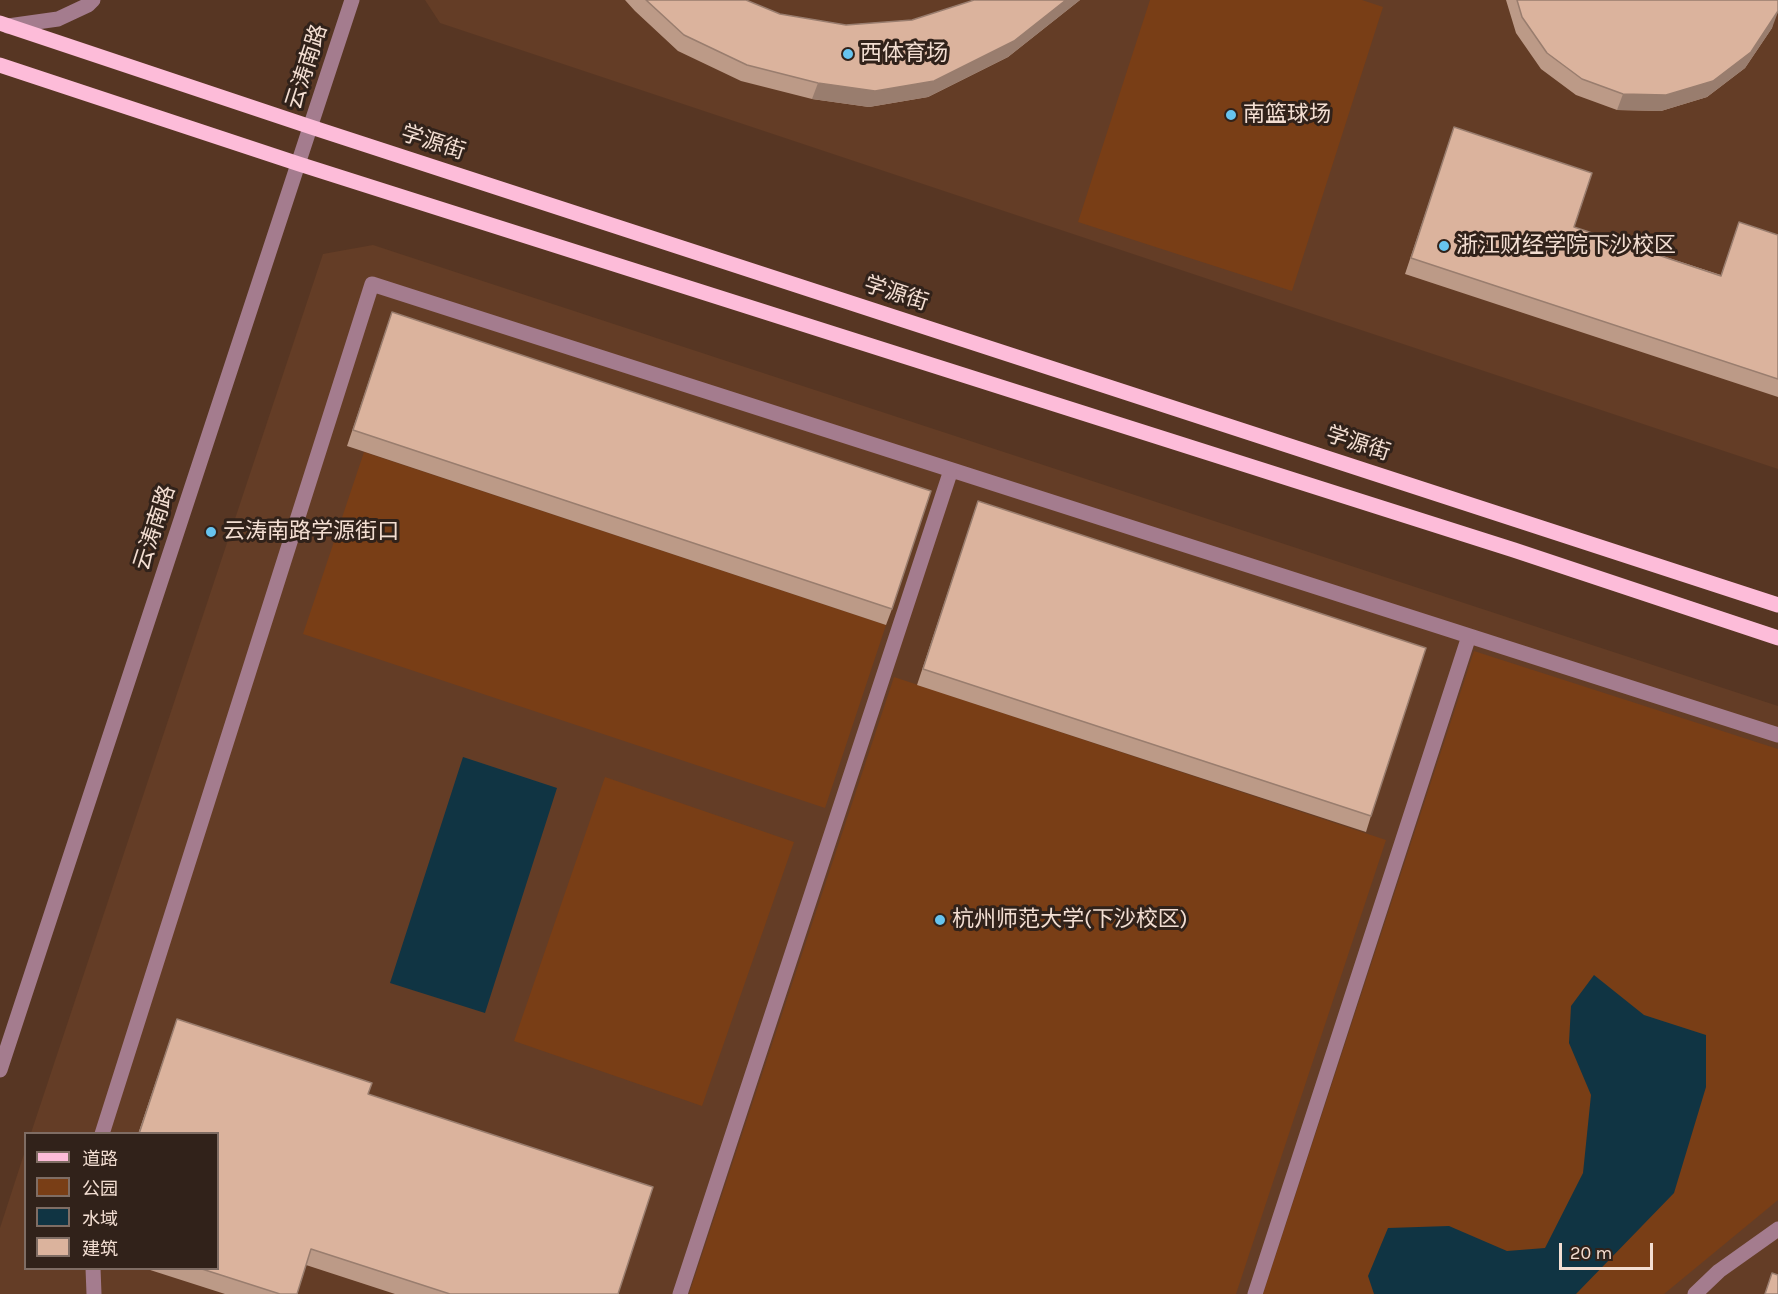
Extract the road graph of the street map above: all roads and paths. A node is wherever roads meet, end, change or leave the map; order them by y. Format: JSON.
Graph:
{"nodes":[{"id":1,"x":93,"y":0,"type":"edge"},
{"id":2,"x":352,"y":0,"type":"edge"},
{"id":3,"x":4,"y":24,"type":"edge"},
{"id":4,"x":0,"y":65,"type":"edge"},
{"id":5,"x":311,"y":127,"type":"junction"},
{"id":6,"x":299,"y":164,"type":"junction"},
{"id":7,"x":951,"y":470,"type":"junction"},
{"id":8,"x":1778,"y":605,"type":"edge"},
{"id":9,"x":1469,"y":636,"type":"junction"},
{"id":10,"x":1778,"y":638,"type":"edge"},
{"id":11,"x":1778,"y":735,"type":"edge"},
{"id":12,"x":0,"y":1070,"type":"edge"},
{"id":13,"x":103,"y":1132,"type":"edge"},
{"id":14,"x":1778,"y":1229,"type":"edge"},
{"id":15,"x":93,"y":1270,"type":"edge"},
{"id":16,"x":94,"y":1294,"type":"edge"},
{"id":17,"x":680,"y":1294,"type":"edge"},
{"id":18,"x":1255,"y":1294,"type":"edge"},
{"id":19,"x":1695,"y":1294,"type":"edge"}],
"edges":[{"from":1,"to":3,"type":"street"},
{"from":2,"to":5,"type":"street","name":"云涛南路"},
{"from":3,"to":5,"type":"main road","name":"学源街"},
{"from":4,"to":6,"type":"main road"},
{"from":5,"to":6,"type":"street","name":"云涛南路"},
{"from":5,"to":8,"type":"main road","name":"学源街"},
{"from":6,"to":10,"type":"main road"},
{"from":6,"to":12,"type":"street","name":"云涛南路"},
{"from":7,"to":9,"type":"street"},
{"from":7,"to":13,"type":"street"},
{"from":7,"to":17,"type":"street"},
{"from":9,"to":11,"type":"street"},
{"from":9,"to":18,"type":"street"},
{"from":14,"to":19,"type":"street"},
{"from":15,"to":16,"type":"street"}]}
